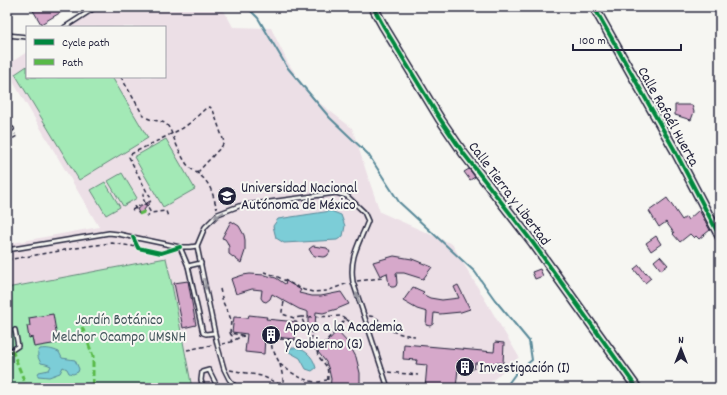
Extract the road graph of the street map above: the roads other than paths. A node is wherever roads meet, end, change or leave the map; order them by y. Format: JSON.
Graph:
{"nodes":[{"id":1,"x":96,"y":7,"type":"edge"},
{"id":2,"x":373,"y":7,"type":"edge"},
{"id":3,"x":594,"y":7,"type":"edge"},
{"id":4,"x":67,"y":26,"type":"edge"},
{"id":5,"x":7,"y":34,"type":"edge"},
{"id":6,"x":26,"y":37,"type":"edge"},
{"id":7,"x":12,"y":129,"type":"dead end"},
{"id":8,"x":7,"y":132,"type":"edge"},
{"id":9,"x":720,"y":237,"type":"edge"},
{"id":10,"x":177,"y":246,"type":"junction"},
{"id":11,"x":197,"y":246,"type":"junction"},
{"id":12,"x":7,"y":250,"type":"edge"},
{"id":13,"x":201,"y":263,"type":"junction"},
{"id":14,"x":188,"y":266,"type":"junction"},
{"id":15,"x":15,"y":330,"type":"dead end"},
{"id":16,"x":214,"y":333,"type":"junction"},
{"id":17,"x":7,"y":350,"type":"edge"},
{"id":18,"x":203,"y":388,"type":"edge"},
{"id":19,"x":218,"y":388,"type":"edge"},
{"id":20,"x":236,"y":388,"type":"edge"},
{"id":21,"x":388,"y":388,"type":"edge"},
{"id":22,"x":637,"y":388,"type":"edge"}],
"edges":[{"from":1,"to":4,"type":"lane"},
{"from":2,"to":22,"type":"street","name":"Calle Tierra y Libertad"},
{"from":3,"to":9,"type":"street","name":"Calle Rafaél Huerta"},
{"from":5,"to":6,"type":"lane"},
{"from":7,"to":8,"type":"lane"},
{"from":10,"to":11,"type":"lane"},
{"from":10,"to":12,"type":"lane"},
{"from":10,"to":14,"type":"lane"},
{"from":11,"to":13,"type":"lane"},
{"from":21,"to":11,"type":"lane","one_way":true},
{"from":13,"to":14,"type":"lane"},
{"from":13,"to":16,"type":"lane","one_way":true},
{"from":14,"to":16,"type":"lane"},
{"from":15,"to":17,"type":"lane"},
{"from":16,"to":20,"type":"lane"},
{"from":18,"to":19,"type":"lane"}]}
